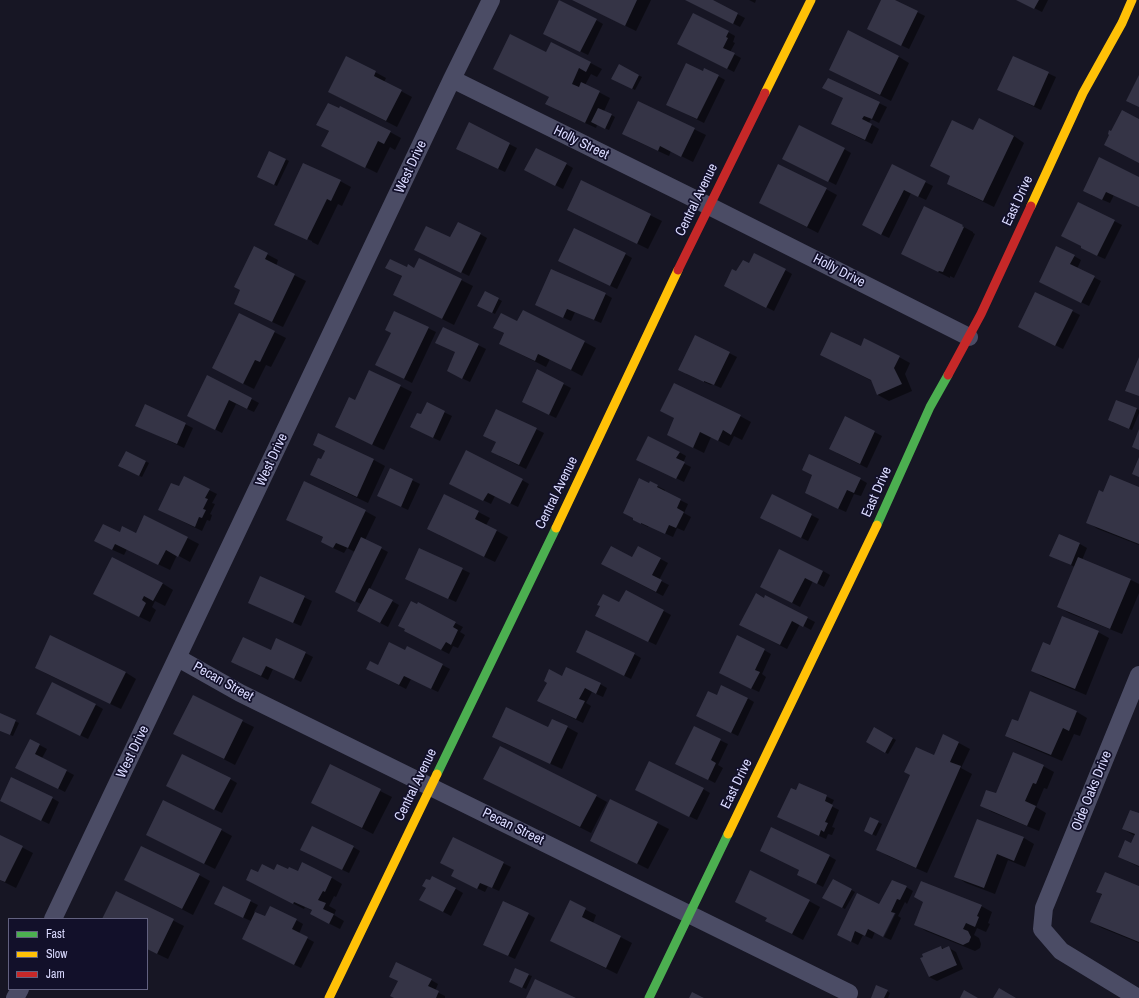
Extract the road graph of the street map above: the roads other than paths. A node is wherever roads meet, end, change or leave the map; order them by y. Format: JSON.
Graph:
{"nodes":[{"id":1,"x":491,"y":0,"type":"edge"},
{"id":2,"x":811,"y":0,"type":"edge"},
{"id":3,"x":1132,"y":0,"type":"edge"},
{"id":4,"x":452,"y":79,"type":"junction"},
{"id":5,"x":710,"y":206,"type":"junction"},
{"id":6,"x":969,"y":337,"type":"junction"},
{"id":7,"x":178,"y":658,"type":"junction"},
{"id":8,"x":1139,"y":675,"type":"edge"},
{"id":9,"x":431,"y":787,"type":"junction"},
{"id":10,"x":690,"y":914,"type":"junction"},
{"id":11,"x":53,"y":918,"type":"edge"},
{"id":12,"x":849,"y":993,"type":"dead end"},
{"id":13,"x":329,"y":998,"type":"edge"},
{"id":14,"x":650,"y":998,"type":"edge"},
{"id":15,"x":1138,"y":998,"type":"edge"}],
"edges":[{"from":1,"to":4,"type":"street","name":"West Drive"},
{"from":2,"to":5,"type":"street","name":"Central Avenue"},
{"from":3,"to":6,"type":"street","name":"East Drive"},
{"from":4,"to":5,"type":"street","name":"Holly Street"},
{"from":4,"to":7,"type":"street","name":"West Drive"},
{"from":5,"to":6,"type":"street","name":"Holly Drive"},
{"from":5,"to":9,"type":"street","name":"Central Avenue"},
{"from":6,"to":10,"type":"street","name":"East Drive"},
{"from":7,"to":9,"type":"street","name":"Pecan Street"},
{"from":7,"to":11,"type":"street","name":"West Drive"},
{"from":8,"to":15,"type":"street","name":"Olde Oaks Drive"},
{"from":9,"to":10,"type":"street","name":"Pecan Street"},
{"from":9,"to":13,"type":"street","name":"Central Avenue"},
{"from":10,"to":12,"type":"street","name":"Pecan Street"},
{"from":10,"to":14,"type":"street","name":"East Drive"}]}
